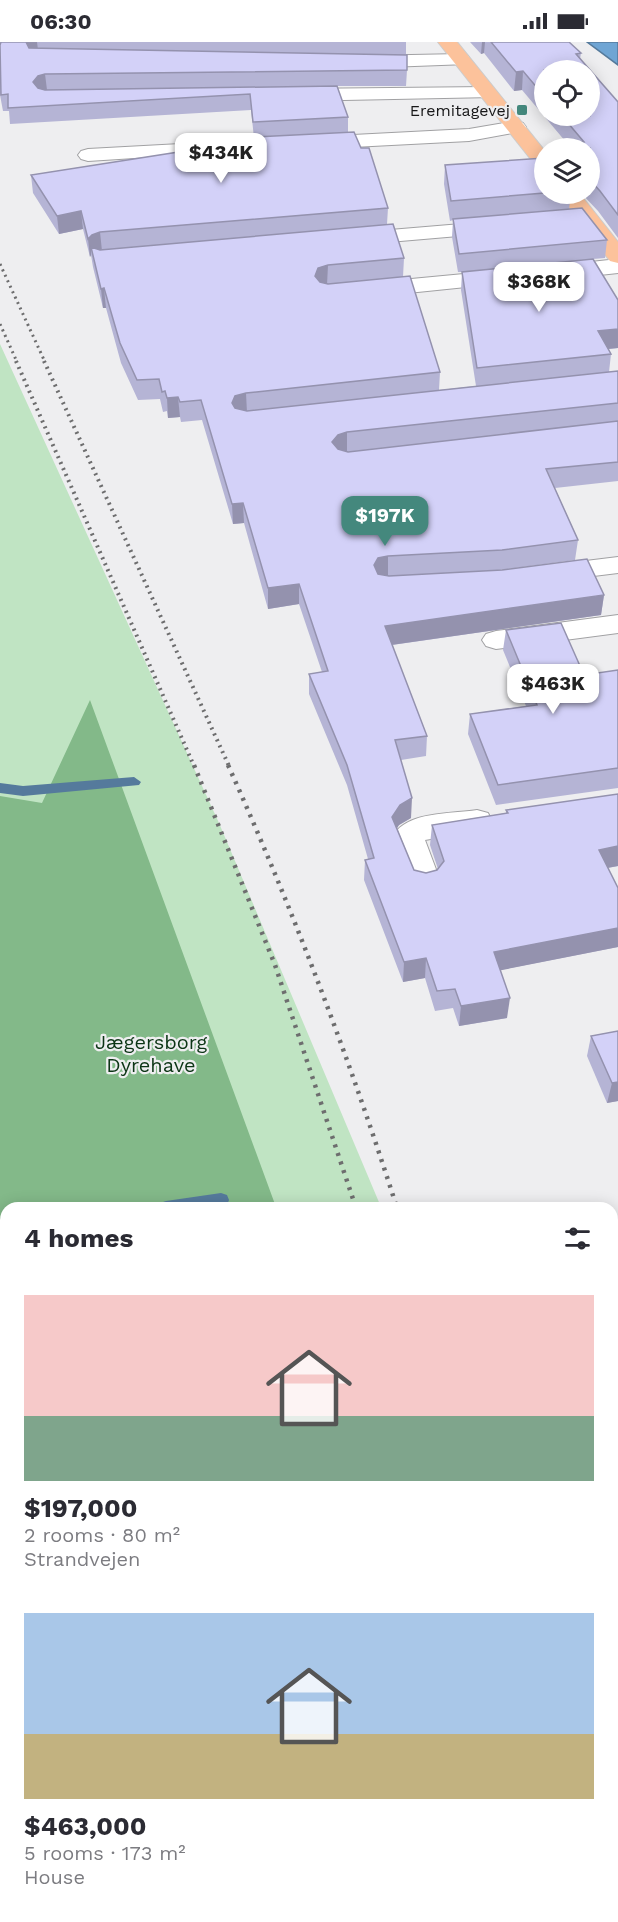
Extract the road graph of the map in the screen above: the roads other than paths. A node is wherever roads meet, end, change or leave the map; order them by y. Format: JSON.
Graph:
{"nodes":[{"id":1,"x":447,"y":42,"type":"edge"},
{"id":2,"x":462,"y":60,"type":"junction"},
{"id":3,"x":342,"y":62,"type":"edge"},
{"id":4,"x":487,"y":93,"type":"junction"},
{"id":5,"x":273,"y":95,"type":"edge"},
{"id":6,"x":520,"y":132,"type":"junction"},
{"id":7,"x":294,"y":149,"type":"edge"},
{"id":8,"x":534,"y":150,"type":"edge"},
{"id":9,"x":88,"y":155,"type":"dead end"},
{"id":10,"x":124,"y":162,"type":"edge"},
{"id":11,"x":571,"y":204,"type":"edge"},
{"id":12,"x":516,"y":221,"type":"edge"},
{"id":13,"x":328,"y":237,"type":"edge"},
{"id":14,"x":618,"y":256,"type":"edge"},
{"id":15,"x":618,"y":266,"type":"edge"},
{"id":16,"x":351,"y":292,"type":"edge"},
{"id":17,"x":618,"y":564,"type":"edge"},
{"id":18,"x":524,"y":577,"type":"edge"},
{"id":19,"x":618,"y":624,"type":"edge"},
{"id":20,"x":496,"y":640,"type":"dead end"},
{"id":21,"x":500,"y":818,"type":"edge"},
{"id":22,"x":423,"y":880,"type":"edge"}],
"edges":[{"from":1,"to":2,"type":"main road"},
{"from":2,"to":3,"type":"lane"},
{"from":2,"to":4,"type":"main road"},
{"from":4,"to":5,"type":"lane"},
{"from":4,"to":6,"type":"main road"},
{"from":6,"to":7,"type":"lane"},
{"from":6,"to":8,"type":"main road"},
{"from":9,"to":10,"type":"lane"},
{"from":11,"to":14,"type":"main road"},
{"from":12,"to":13,"type":"lane"},
{"from":15,"to":16,"type":"lane"},
{"from":17,"to":18,"type":"lane"},
{"from":19,"to":20,"type":"lane"},
{"from":21,"to":22,"type":"lane"}]}
